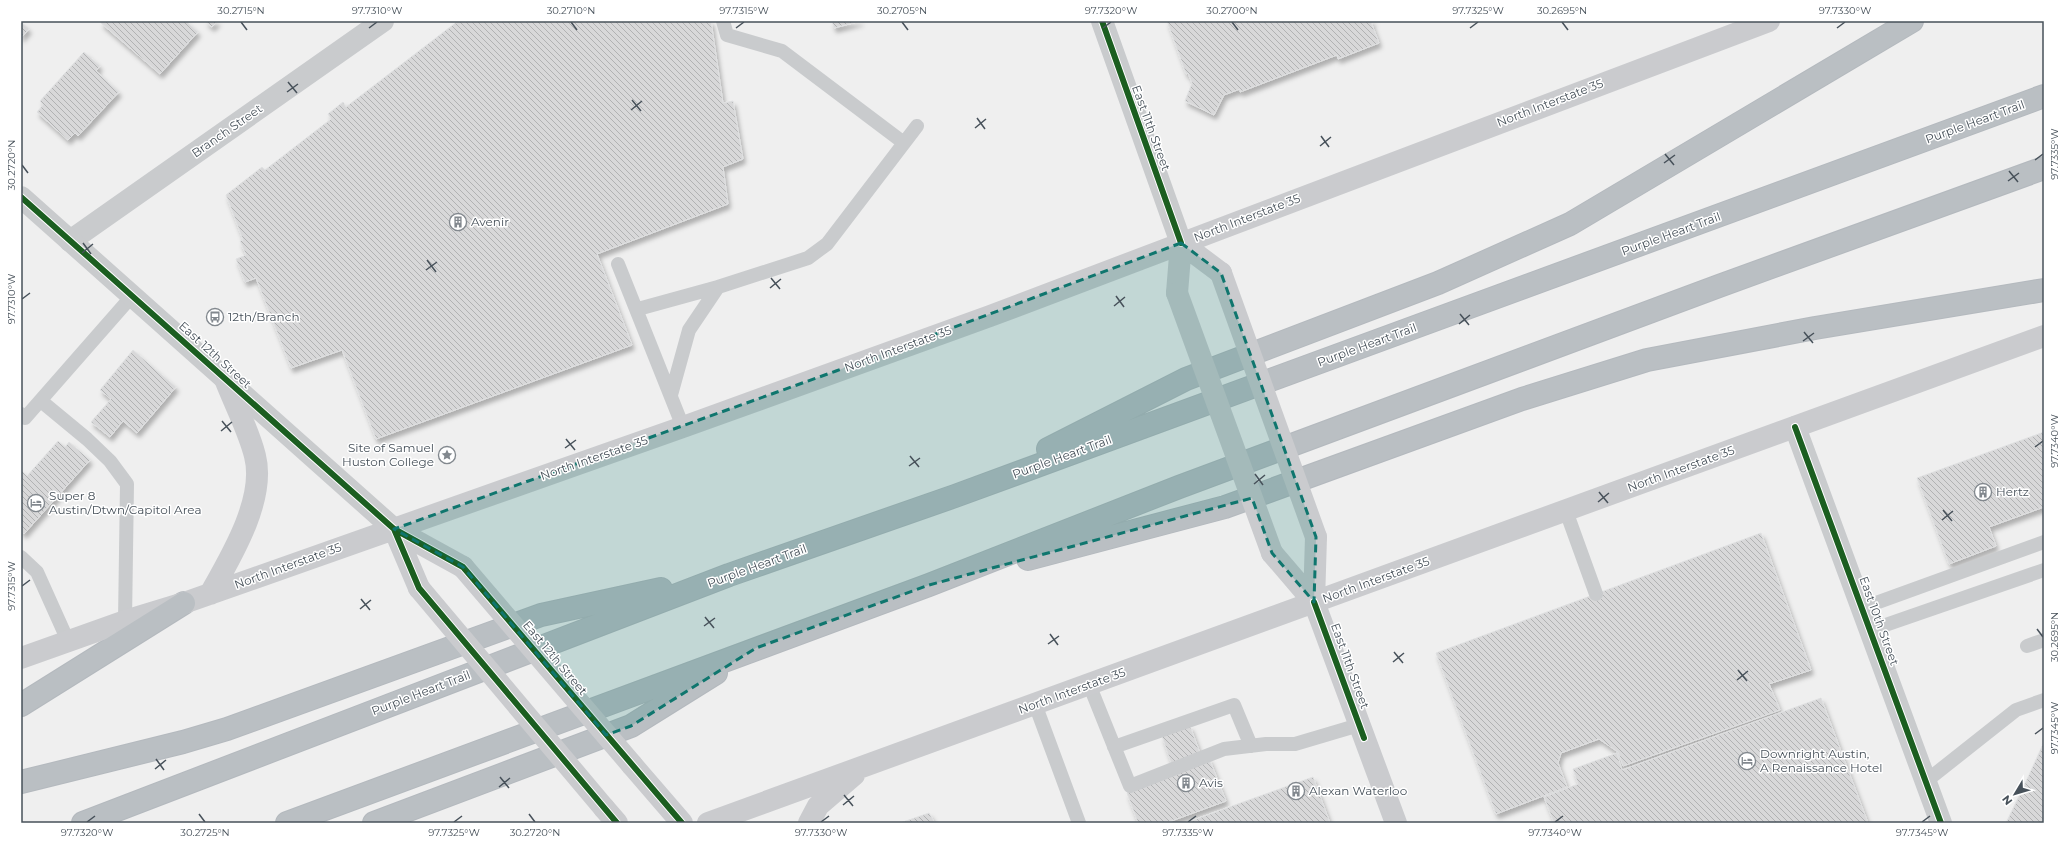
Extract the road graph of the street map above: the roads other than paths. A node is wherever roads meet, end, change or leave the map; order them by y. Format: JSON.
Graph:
{"nodes":[{"id":1,"x":723,"y":21,"type":"edge"},
{"id":2,"x":1102,"y":21,"type":"edge"},
{"id":3,"x":1769,"y":21,"type":"edge"},
{"id":4,"x":1912,"y":21,"type":"edge"},
{"id":5,"x":380,"y":22,"type":"edge"},
{"id":6,"x":2044,"y":96,"type":"edge"},
{"id":7,"x":917,"y":126,"type":"dead end"},
{"id":8,"x":904,"y":143,"type":"junction"},
{"id":9,"x":2044,"y":168,"type":"edge"},
{"id":10,"x":21,"y":197,"type":"edge"},
{"id":11,"x":70,"y":241,"type":"junction"},
{"id":12,"x":1181,"y":242,"type":"junction"},
{"id":13,"x":618,"y":264,"type":"dead end"},
{"id":14,"x":718,"y":287,"type":"junction"},
{"id":15,"x":2044,"y":290,"type":"edge"},
{"id":16,"x":132,"y":296,"type":"junction"},
{"id":17,"x":638,"y":310,"type":"junction"},
{"id":18,"x":2042,"y":342,"type":"edge"},
{"id":19,"x":225,"y":379,"type":"junction"},
{"id":20,"x":671,"y":395,"type":"junction"},
{"id":21,"x":41,"y":401,"type":"junction"},
{"id":22,"x":21,"y":414,"type":"edge"},
{"id":23,"x":683,"y":427,"type":"junction"},
{"id":24,"x":1795,"y":427,"type":"junction"},
{"id":25,"x":955,"y":496,"type":"junction"},
{"id":26,"x":1566,"y":511,"type":"junction"},
{"id":27,"x":394,"y":529,"type":"junction"},
{"id":28,"x":2044,"y":542,"type":"edge"},
{"id":29,"x":21,"y":557,"type":"edge"},
{"id":30,"x":2044,"y":570,"type":"edge"},
{"id":31,"x":729,"y":575,"type":"junction"},
{"id":32,"x":929,"y":585,"type":"junction"},
{"id":33,"x":210,"y":594,"type":"junction"},
{"id":34,"x":1596,"y":594,"type":"dead end"},
{"id":35,"x":1314,"y":602,"type":"junction"},
{"id":36,"x":184,"y":603,"type":"junction"},
{"id":37,"x":1862,"y":608,"type":"junction"},
{"id":38,"x":125,"y":621,"type":"junction"},
{"id":39,"x":1871,"y":630,"type":"junction"},
{"id":40,"x":2044,"y":640,"type":"edge"},
{"id":41,"x":68,"y":641,"type":"junction"},
{"id":42,"x":2026,"y":646,"type":"dead end"},
{"id":43,"x":756,"y":648,"type":"junction"},
{"id":44,"x":21,"y":658,"type":"edge"},
{"id":45,"x":1089,"y":684,"type":"junction"},
{"id":46,"x":2044,"y":700,"type":"edge"},
{"id":47,"x":1035,"y":704,"type":"junction"},
{"id":48,"x":21,"y":705,"type":"edge"},
{"id":49,"x":1359,"y":725,"type":"junction"},
{"id":50,"x":1251,"y":746,"type":"junction"},
{"id":51,"x":1114,"y":747,"type":"junction"},
{"id":52,"x":862,"y":767,"type":"junction"},
{"id":53,"x":21,"y":782,"type":"edge"},
{"id":54,"x":1925,"y":782,"type":"junction"},
{"id":55,"x":610,"y":815,"type":"edge"},
{"id":56,"x":83,"y":823,"type":"edge"},
{"id":57,"x":287,"y":823,"type":"edge"},
{"id":58,"x":374,"y":823,"type":"edge"},
{"id":59,"x":682,"y":823,"type":"edge"},
{"id":60,"x":708,"y":823,"type":"edge"},
{"id":61,"x":808,"y":823,"type":"edge"},
{"id":62,"x":1079,"y":823,"type":"edge"},
{"id":63,"x":1396,"y":823,"type":"edge"},
{"id":64,"x":1941,"y":823,"type":"edge"}],
"edges":[{"from":1,"to":8,"type":"lane"},
{"from":2,"to":12,"type":"street","name":"East 11th Street"},
{"from":3,"to":12,"type":"main road","name":"North Interstate 35"},
{"from":4,"to":25,"type":"highway"},
{"from":5,"to":11,"type":"street","name":"Branch Street"},
{"from":6,"to":25,"type":"highway","name":"Purple Heart Trail"},
{"from":7,"to":8,"type":"lane"},
{"from":8,"to":14,"type":"lane"},
{"from":9,"to":32,"type":"highway"},
{"from":10,"to":11,"type":"street","name":"East 12th Street"},
{"from":11,"to":16,"type":"street","name":"East 12th Street"},
{"from":12,"to":23,"type":"main road","name":"North Interstate 35"},
{"from":12,"to":35,"type":"main road","name":"East 11th Street","bridge":true},
{"from":12,"to":35,"type":"main road","name":"East 11th Street","bridge":true},
{"from":13,"to":17,"type":"lane"},
{"from":14,"to":17,"type":"lane"},
{"from":14,"to":20,"type":"lane"},
{"from":15,"to":32,"type":"highway"},
{"from":16,"to":19,"type":"street","name":"East 12th Street"},
{"from":16,"to":21,"type":"lane"},
{"from":17,"to":20,"type":"lane"},
{"from":18,"to":24,"type":"main road","name":"North Interstate 35"},
{"from":19,"to":27,"type":"street","name":"East 12th Street"},
{"from":19,"to":33,"type":"main road"},
{"from":20,"to":23,"type":"lane"},
{"from":21,"to":22,"type":"lane"},
{"from":21,"to":38,"type":"lane"},
{"from":23,"to":27,"type":"main road","name":"North Interstate 35"},
{"from":24,"to":26,"type":"main road","name":"North Interstate 35"},
{"from":24,"to":37,"type":"street","name":"East 10th Street"},
{"from":25,"to":31,"type":"highway","name":"Purple Heart Trail"},
{"from":26,"to":34,"type":"lane"},
{"from":26,"to":35,"type":"main road","name":"North Interstate 35"},
{"from":27,"to":33,"type":"main road","name":"North Interstate 35"},
{"from":27,"to":55,"type":"main road","name":"East 12th Street","bridge":true},
{"from":27,"to":59,"type":"main road","name":"East 12th Street","bridge":true},
{"from":28,"to":37,"type":"lane"},
{"from":29,"to":41,"type":"lane"},
{"from":30,"to":39,"type":"lane"},
{"from":31,"to":53,"type":"highway"},
{"from":31,"to":56,"type":"highway","name":"Purple Heart Trail"},
{"from":32,"to":43,"type":"highway"},
{"from":33,"to":36,"type":"main road","name":"North Interstate 35"},
{"from":35,"to":45,"type":"main road","name":"North Interstate 35"},
{"from":35,"to":49,"type":"main road","name":"East 11th Street"},
{"from":36,"to":38,"type":"main road","name":"North Interstate 35"},
{"from":36,"to":48,"type":"highway"},
{"from":37,"to":39,"type":"street","name":"East 10th Street"},
{"from":38,"to":41,"type":"main road","name":"North Interstate 35"},
{"from":39,"to":54,"type":"street","name":"East 10th Street"},
{"from":40,"to":42,"type":"lane"},
{"from":41,"to":44,"type":"main road","name":"North Interstate 35"},
{"from":43,"to":57,"type":"highway"},
{"from":43,"to":58,"type":"highway"},
{"from":45,"to":47,"type":"main road","name":"North Interstate 35"},
{"from":45,"to":51,"type":"lane"},
{"from":46,"to":54,"type":"lane"},
{"from":47,"to":52,"type":"main road","name":"North Interstate 35"},
{"from":47,"to":62,"type":"lane"},
{"from":49,"to":50,"type":"lane"},
{"from":49,"to":63,"type":"main road","name":"East 11th Street"},
{"from":50,"to":51,"type":"lane"},
{"from":50,"to":51,"type":"lane"},
{"from":52,"to":60,"type":"main road","name":"North Interstate 35"},
{"from":52,"to":61,"type":"main road"},
{"from":54,"to":64,"type":"street","name":"East 10th Street"}]}
